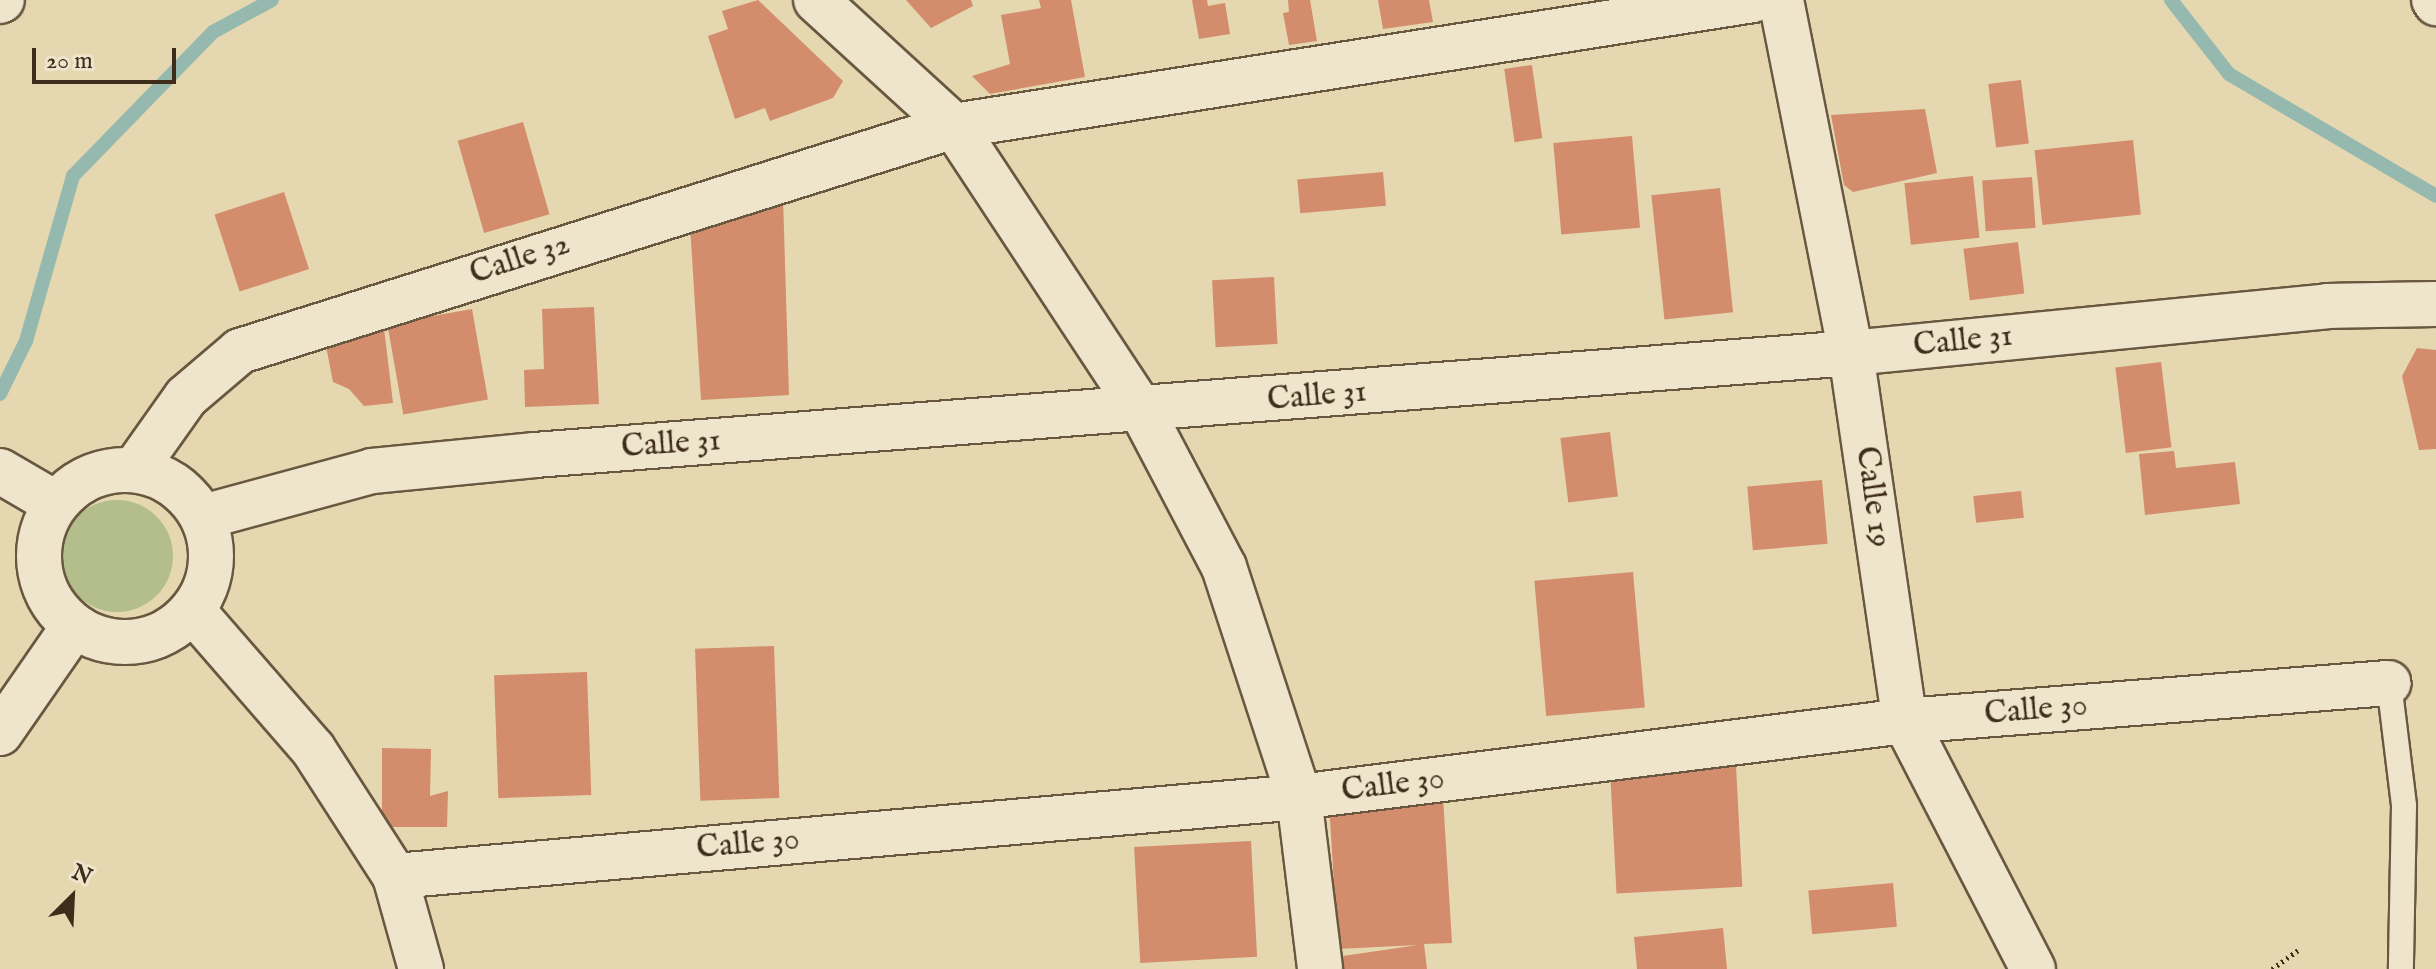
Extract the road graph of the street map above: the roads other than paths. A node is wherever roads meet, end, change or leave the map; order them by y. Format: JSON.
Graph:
{"nodes":[{"id":1,"x":816,"y":0,"type":"edge"},
{"id":2,"x":1753,"y":0,"type":"edge"},
{"id":3,"x":1781,"y":0,"type":"edge"},
{"id":4,"x":954,"y":126,"type":"junction"},
{"id":5,"x":2436,"y":304,"type":"edge"},
{"id":6,"x":1851,"y":353,"type":"junction"},
{"id":7,"x":1142,"y":411,"type":"junction"},
{"id":8,"x":135,"y":469,"type":"junction"},
{"id":9,"x":7,"y":475,"type":"edge"},
{"id":10,"x":55,"y":503,"type":"junction"},
{"id":11,"x":203,"y":517,"type":"junction"},
{"id":12,"x":193,"y":611,"type":"junction"},
{"id":13,"x":74,"y":626,"type":"junction"},
{"id":14,"x":2389,"y":683,"type":"joint"},
{"id":15,"x":1905,"y":721,"type":"junction"},
{"id":16,"x":0,"y":733,"type":"edge"},
{"id":17,"x":1299,"y":797,"type":"junction"},
{"id":18,"x":395,"y":876,"type":"junction"},
{"id":19,"x":421,"y":969,"type":"edge"},
{"id":20,"x":1320,"y":969,"type":"edge"},
{"id":21,"x":2033,"y":969,"type":"edge"},
{"id":22,"x":2401,"y":969,"type":"edge"}],
"edges":[{"from":1,"to":4,"type":"street"},
{"from":2,"to":4,"type":"street","name":"Calle 32"},
{"from":3,"to":6,"type":"street","name":"Calle 19"},
{"from":4,"to":7,"type":"street"},
{"from":4,"to":8,"type":"street","name":"Calle 32"},
{"from":5,"to":6,"type":"street","name":"Calle 31"},
{"from":6,"to":7,"type":"street","name":"Calle 31"},
{"from":6,"to":15,"type":"street","name":"Calle 19"},
{"from":7,"to":11,"type":"street","name":"Calle 31"},
{"from":7,"to":17,"type":"street"},
{"from":8,"to":10,"type":"street"},
{"from":8,"to":11,"type":"street"},
{"from":9,"to":10,"type":"street"},
{"from":10,"to":13,"type":"street"},
{"from":11,"to":12,"type":"street"},
{"from":12,"to":13,"type":"street"},
{"from":12,"to":18,"type":"street"},
{"from":13,"to":16,"type":"street"},
{"from":14,"to":15,"type":"street","name":"Calle 30"},
{"from":14,"to":22,"type":"lane"},
{"from":15,"to":17,"type":"street","name":"Calle 30"},
{"from":15,"to":21,"type":"street","name":"Calle 19"},
{"from":17,"to":18,"type":"street","name":"Calle 30"},
{"from":17,"to":20,"type":"street"},
{"from":18,"to":19,"type":"street"}]}
